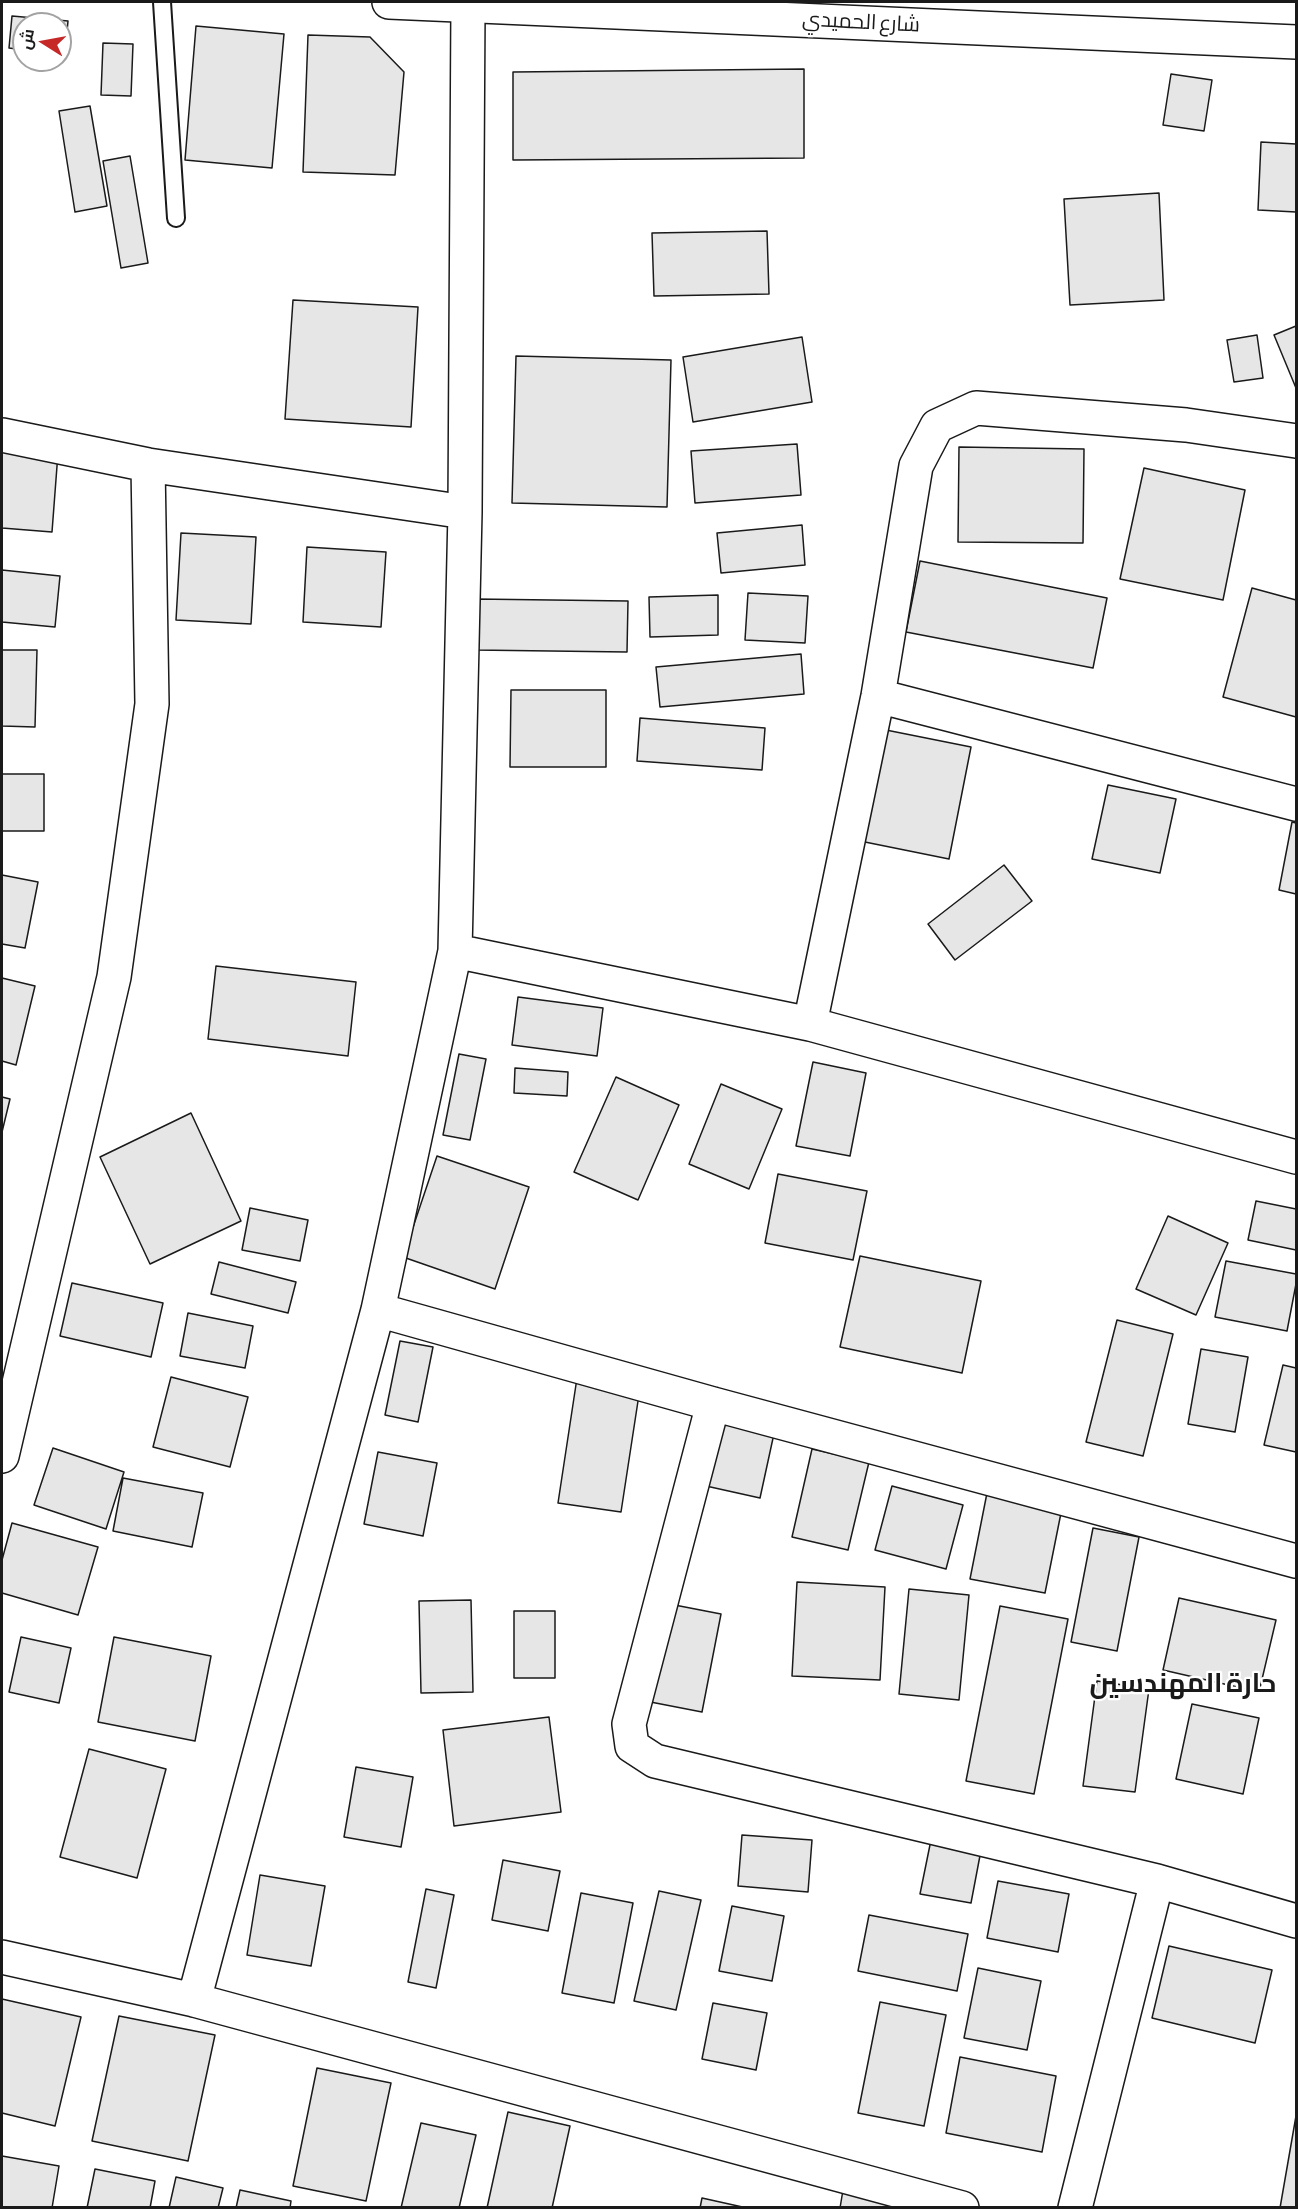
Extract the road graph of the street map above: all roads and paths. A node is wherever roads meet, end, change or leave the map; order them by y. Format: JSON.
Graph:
{"nodes":[{"id":1,"x":162,"y":2,"type":"edge"},
{"id":2,"x":389,"y":2,"type":"edge"},
{"id":3,"x":468,"y":5,"type":"junction"},
{"id":4,"x":1296,"y":42,"type":"edge"},
{"id":5,"x":176,"y":218,"type":"dead end"},
{"id":6,"x":2,"y":435,"type":"edge"},
{"id":7,"x":1296,"y":441,"type":"edge"},
{"id":8,"x":148,"y":465,"type":"junction"},
{"id":9,"x":465,"y":512,"type":"junction"},
{"id":10,"x":878,"y":696,"type":"junction"},
{"id":11,"x":1296,"y":804,"type":"edge"},
{"id":12,"x":455,"y":951,"type":"junction"},
{"id":13,"x":810,"y":1024,"type":"junction"},
{"id":14,"x":1296,"y":1157,"type":"edge"},
{"id":15,"x":378,"y":1310,"type":"junction"},
{"id":16,"x":713,"y":1404,"type":"junction"},
{"id":17,"x":2,"y":1456,"type":"edge"},
{"id":18,"x":1296,"y":1561,"type":"edge"},
{"id":19,"x":1157,"y":1881,"type":"junction"},
{"id":20,"x":1296,"y":1921,"type":"edge"},
{"id":21,"x":2,"y":1957,"type":"edge"},
{"id":22,"x":194,"y":2000,"type":"junction"},
{"id":23,"x":962,"y":2208,"type":"edge"},
{"id":24,"x":1075,"y":2208,"type":"edge"}],
"edges":[{"from":1,"to":5,"type":"lane"},
{"from":2,"to":3,"type":"street","name":"شارع الحميدي"},
{"from":3,"to":4,"type":"street","name":"شارع الحميدي"},
{"from":3,"to":9,"type":"street"},
{"from":6,"to":8,"type":"street"},
{"from":7,"to":10,"type":"street"},
{"from":8,"to":9,"type":"street"},
{"from":8,"to":17,"type":"street"},
{"from":9,"to":12,"type":"street"},
{"from":10,"to":11,"type":"street"},
{"from":10,"to":13,"type":"street"},
{"from":12,"to":13,"type":"street"},
{"from":12,"to":15,"type":"street"},
{"from":13,"to":14,"type":"street"},
{"from":15,"to":16,"type":"street"},
{"from":15,"to":22,"type":"street"},
{"from":16,"to":18,"type":"street"},
{"from":16,"to":19,"type":"street"},
{"from":19,"to":20,"type":"street"},
{"from":19,"to":24,"type":"street"},
{"from":21,"to":22,"type":"street"},
{"from":22,"to":23,"type":"street"}]}
